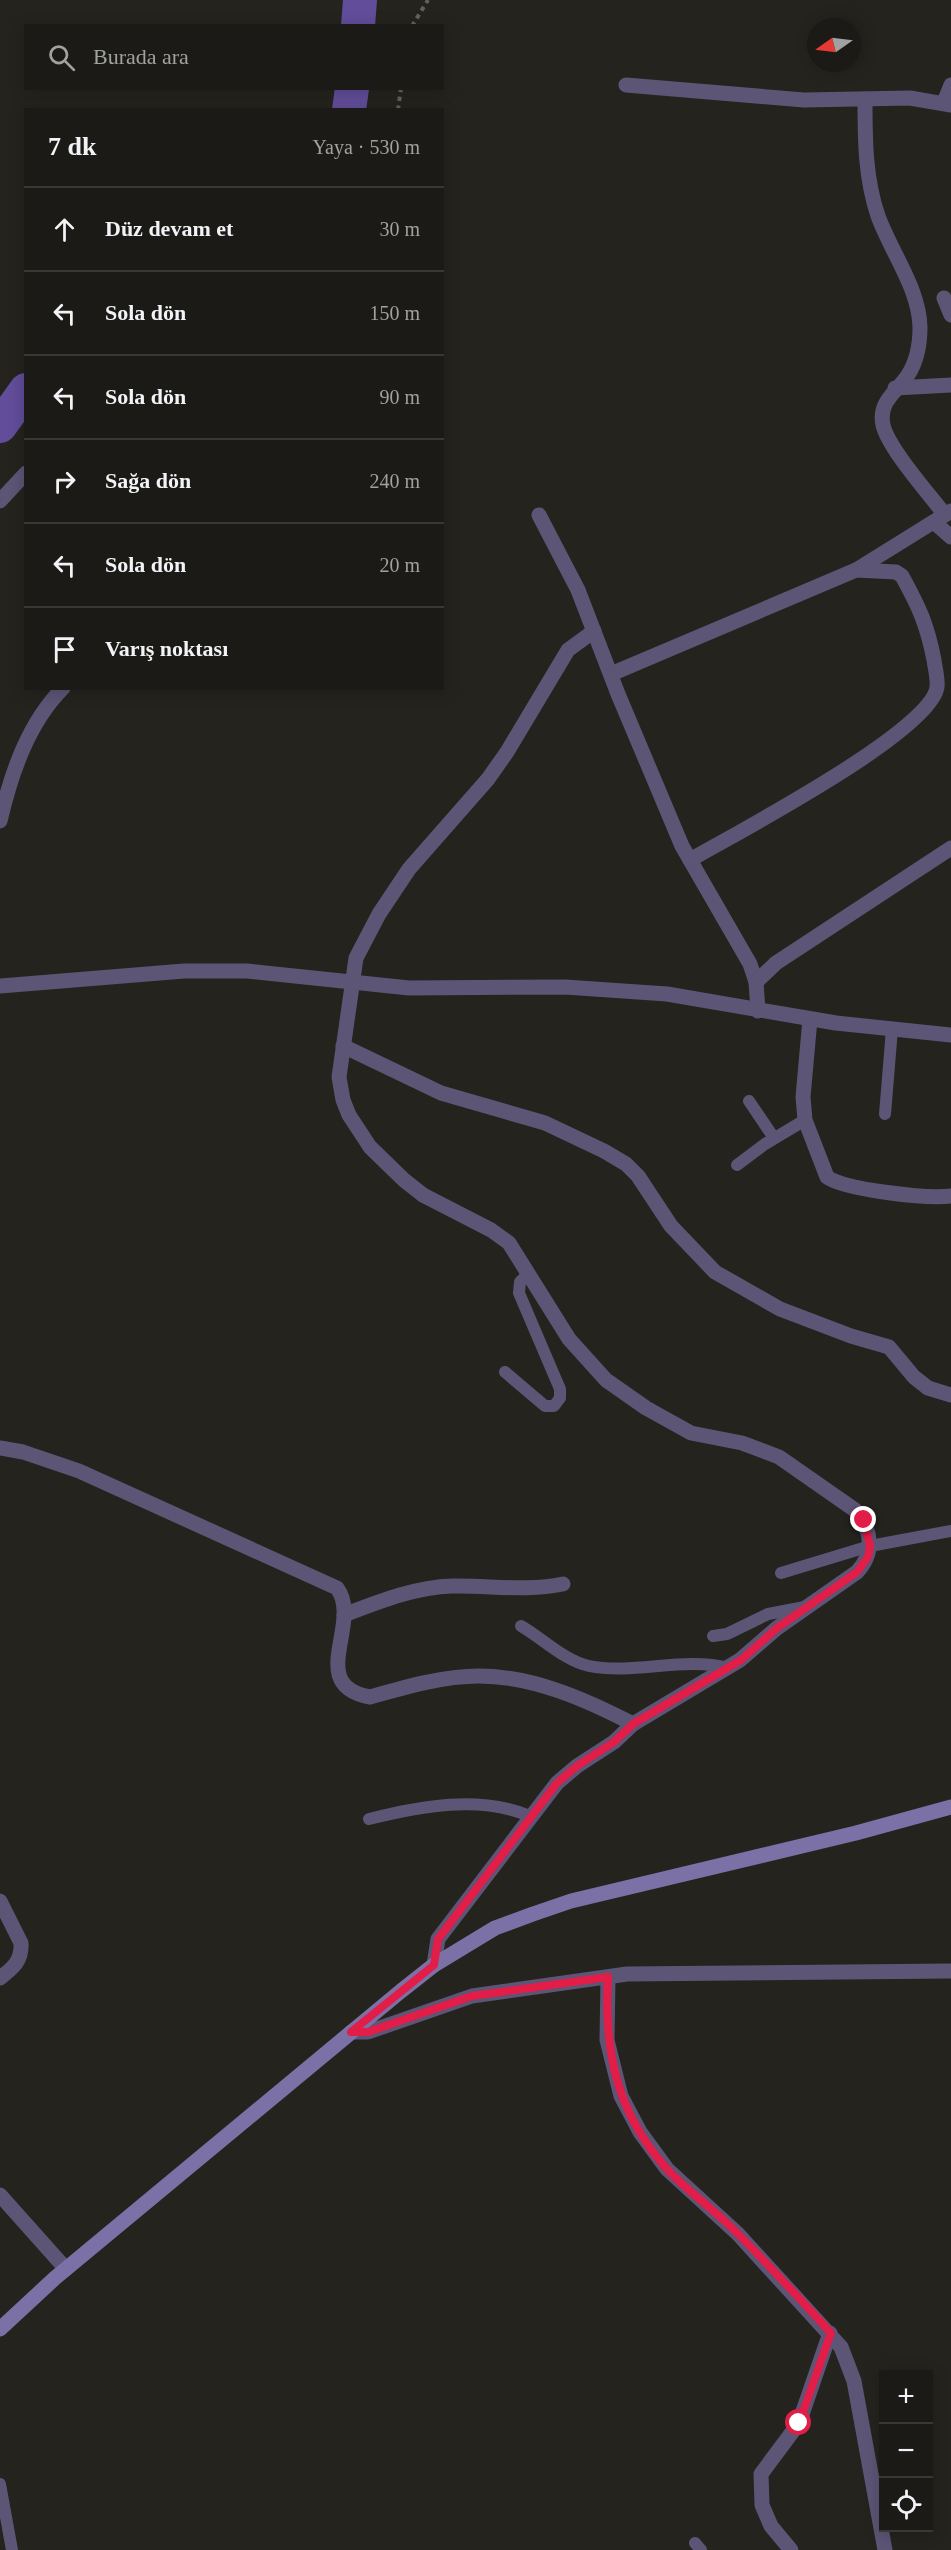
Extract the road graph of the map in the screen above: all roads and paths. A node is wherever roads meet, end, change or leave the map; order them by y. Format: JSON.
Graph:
{"nodes":[{"id":1,"x":428,"y":0,"type":"edge"},
{"id":2,"x":413,"y":24,"type":"edge"},
{"id":3,"x":626,"y":85,"type":"dead end"},
{"id":4,"x":951,"y":85,"type":"edge"},
{"id":5,"x":401,"y":90,"type":"edge"},
{"id":6,"x":865,"y":99,"type":"junction"},
{"id":7,"x":948,"y":104,"type":"edge"},
{"id":8,"x":398,"y":108,"type":"edge"},
{"id":9,"x":944,"y":298,"type":"dead end"},
{"id":10,"x":951,"y":315,"type":"edge"},
{"id":11,"x":951,"y":385,"type":"edge"},
{"id":12,"x":895,"y":388,"type":"junction"},
{"id":13,"x":24,"y":475,"type":"edge"},
{"id":14,"x":0,"y":501,"type":"edge"},
{"id":15,"x":539,"y":515,"type":"dead end"},
{"id":16,"x":944,"y":516,"type":"edge"},
{"id":17,"x":951,"y":537,"type":"edge"},
{"id":18,"x":856,"y":570,"type":"junction"},
{"id":19,"x":594,"y":631,"type":"junction"},
{"id":20,"x":610,"y":674,"type":"junction"},
{"id":21,"x":61,"y":690,"type":"edge"},
{"id":22,"x":0,"y":821,"type":"edge"},
{"id":23,"x":951,"y":848,"type":"edge"},
{"id":24,"x":690,"y":860,"type":"junction"},
{"id":25,"x":352,"y":982,"type":"junction"},
{"id":26,"x":756,"y":982,"type":"junction"},
{"id":27,"x":0,"y":986,"type":"edge"},
{"id":28,"x":758,"y":1011,"type":"junction"},
{"id":29,"x":810,"y":1019,"type":"junction"},
{"id":30,"x":892,"y":1029,"type":"junction"},
{"id":31,"x":951,"y":1035,"type":"edge"},
{"id":32,"x":343,"y":1046,"type":"junction"},
{"id":33,"x":749,"y":1101,"type":"dead end"},
{"id":34,"x":885,"y":1114,"type":"dead end"},
{"id":35,"x":805,"y":1120,"type":"junction"},
{"id":36,"x":774,"y":1138,"type":"junction"},
{"id":37,"x":737,"y":1165,"type":"dead end"},
{"id":38,"x":951,"y":1196,"type":"edge"},
{"id":39,"x":529,"y":1273,"type":"junction"},
{"id":40,"x":505,"y":1372,"type":"dead end"},
{"id":41,"x":951,"y":1395,"type":"edge"},
{"id":42,"x":0,"y":1448,"type":"edge"},
{"id":43,"x":951,"y":1531,"type":"edge"},
{"id":44,"x":870,"y":1546,"type":"junction"},
{"id":45,"x":781,"y":1574,"type":"dead end"},
{"id":46,"x":563,"y":1584,"type":"dead end"},
{"id":47,"x":805,"y":1607,"type":"junction"},
{"id":48,"x":344,"y":1615,"type":"junction"},
{"id":49,"x":521,"y":1626,"type":"dead end"},
{"id":50,"x":713,"y":1636,"type":"dead end"},
{"id":51,"x":729,"y":1668,"type":"junction"},
{"id":52,"x":633,"y":1724,"type":"junction"},
{"id":53,"x":951,"y":1807,"type":"edge"},
{"id":54,"x":530,"y":1816,"type":"junction"},
{"id":55,"x":369,"y":1819,"type":"dead end"},
{"id":56,"x":0,"y":1901,"type":"edge"},
{"id":57,"x":434,"y":1965,"type":"junction"},
{"id":58,"x":951,"y":1971,"type":"edge"},
{"id":59,"x":608,"y":1977,"type":"junction"},
{"id":60,"x":0,"y":1978,"type":"edge"},
{"id":61,"x":351,"y":2032,"type":"junction"},
{"id":62,"x":0,"y":2195,"type":"edge"},
{"id":63,"x":66,"y":2269,"type":"junction"},
{"id":64,"x":0,"y":2329,"type":"edge"},
{"id":65,"x":831,"y":2333,"type":"junction"},
{"id":66,"x":0,"y":2484,"type":"edge"},
{"id":67,"x":12,"y":2550,"type":"edge"},
{"id":68,"x":790,"y":2550,"type":"edge"},
{"id":69,"x":885,"y":2550,"type":"edge"}],
"edges":[{"from":1,"to":2,"type":"path"},
{"from":3,"to":6,"type":"street"},
{"from":4,"to":7,"type":"street"},
{"from":5,"to":8,"type":"path"},
{"from":6,"to":7,"type":"street"},
{"from":6,"to":12,"type":"street"},
{"from":9,"to":10,"type":"street"},
{"from":11,"to":12,"type":"street"},
{"from":12,"to":16,"type":"street"},
{"from":13,"to":14,"type":"street"},
{"from":15,"to":19,"type":"street"},
{"from":16,"to":17,"type":"street"},
{"from":16,"to":18,"type":"street"},
{"from":18,"to":20,"type":"street"},
{"from":18,"to":24,"type":"street"},
{"from":19,"to":20,"type":"street"},
{"from":19,"to":25,"type":"street"},
{"from":20,"to":24,"type":"street"},
{"from":21,"to":22,"type":"street"},
{"from":23,"to":26,"type":"street"},
{"from":24,"to":26,"type":"street"},
{"from":25,"to":27,"type":"street"},
{"from":25,"to":28,"type":"street"},
{"from":25,"to":32,"type":"street"},
{"from":26,"to":28,"type":"street"},
{"from":28,"to":29,"type":"street"},
{"from":29,"to":30,"type":"street"},
{"from":29,"to":35,"type":"street"},
{"from":30,"to":31,"type":"street"},
{"from":30,"to":34,"type":"lane"},
{"from":32,"to":39,"type":"street"},
{"from":32,"to":41,"type":"street"},
{"from":33,"to":36,"type":"lane"},
{"from":35,"to":36,"type":"lane"},
{"from":35,"to":38,"type":"street"},
{"from":36,"to":37,"type":"lane"},
{"from":39,"to":40,"type":"lane"},
{"from":39,"to":44,"type":"street"},
{"from":42,"to":48,"type":"street"},
{"from":43,"to":44,"type":"lane"},
{"from":44,"to":45,"type":"lane"},
{"from":44,"to":47,"type":"street"},
{"from":46,"to":48,"type":"street"},
{"from":47,"to":50,"type":"lane"},
{"from":47,"to":51,"type":"street"},
{"from":48,"to":52,"type":"street"},
{"from":49,"to":51,"type":"lane"},
{"from":51,"to":52,"type":"street"},
{"from":52,"to":54,"type":"street"},
{"from":53,"to":57,"type":"street"},
{"from":54,"to":55,"type":"lane"},
{"from":54,"to":57,"type":"street"},
{"from":56,"to":60,"type":"street"},
{"from":57,"to":61,"type":"street"},
{"from":58,"to":59,"type":"street"},
{"from":59,"to":61,"type":"street"},
{"from":59,"to":65,"type":"street"},
{"from":61,"to":63,"type":"street"},
{"from":62,"to":63,"type":"street"},
{"from":63,"to":64,"type":"street"},
{"from":65,"to":68,"type":"street"},
{"from":65,"to":69,"type":"street"},
{"from":66,"to":67,"type":"lane"}]}
